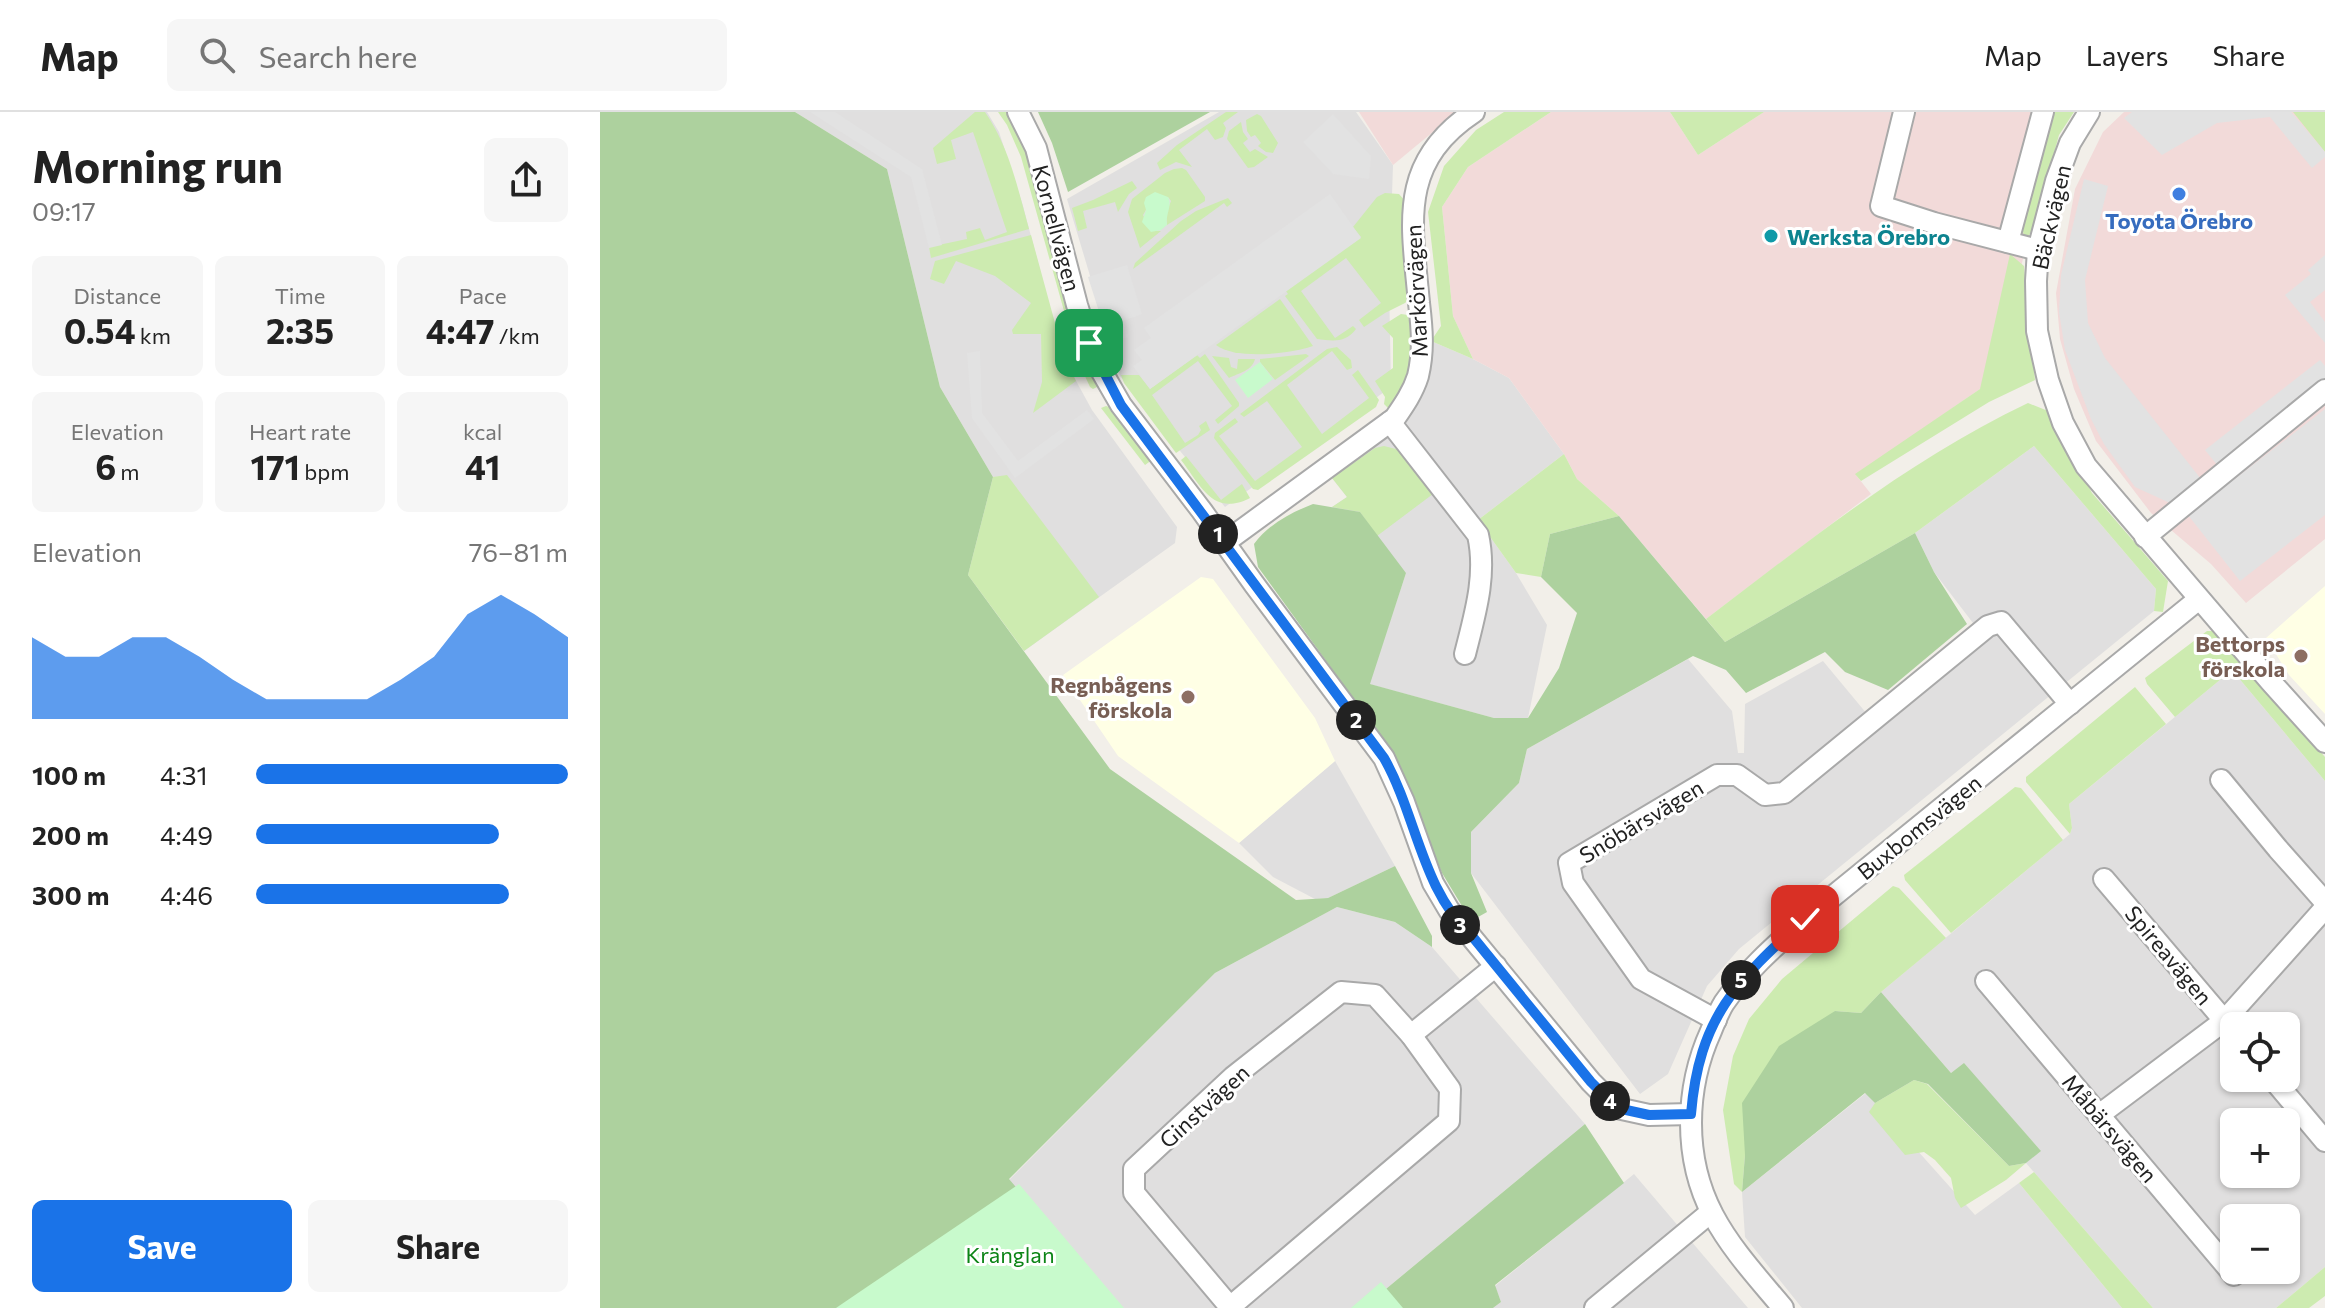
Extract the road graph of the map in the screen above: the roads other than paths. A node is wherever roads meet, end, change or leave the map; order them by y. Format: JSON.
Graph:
{"nodes":[{"id":1,"x":1018,"y":112,"type":"edge"},
{"id":2,"x":1474,"y":112,"type":"edge"},
{"id":3,"x":1904,"y":112,"type":"edge"},
{"id":4,"x":2043,"y":112,"type":"edge"},
{"id":5,"x":2089,"y":112,"type":"edge"},
{"id":6,"x":2008,"y":242,"type":"junction"},
{"id":7,"x":2038,"y":250,"type":"junction"},
{"id":8,"x":2325,"y":390,"type":"edge"},
{"id":9,"x":1390,"y":422,"type":"junction"},
{"id":10,"x":2145,"y":537,"type":"junction"},
{"id":11,"x":1224,"y":543,"type":"junction"},
{"id":12,"x":2199,"y":599,"type":"junction"},
{"id":13,"x":1465,"y":654,"type":"dead end"},
{"id":14,"x":2070,"y":704,"type":"junction"},
{"id":15,"x":2325,"y":742,"type":"edge"},
{"id":16,"x":2221,"y":780,"type":"dead end"},
{"id":17,"x":2104,"y":879,"type":"dead end"},
{"id":18,"x":2325,"y":905,"type":"edge"},
{"id":19,"x":1496,"y":966,"type":"junction"},
{"id":20,"x":1986,"y":981,"type":"dead end"},
{"id":21,"x":2240,"y":1012,"type":"edge"},
{"id":22,"x":2220,"y":1015,"type":"edge"},
{"id":23,"x":1716,"y":1020,"type":"junction"},
{"id":24,"x":2220,"y":1032,"type":"edge"},
{"id":25,"x":1411,"y":1035,"type":"junction"},
{"id":26,"x":2284,"y":1092,"type":"edge"},
{"id":27,"x":1691,"y":1114,"type":"junction"},
{"id":28,"x":2099,"y":1115,"type":"junction"},
{"id":29,"x":2325,"y":1141,"type":"edge"},
{"id":30,"x":1711,"y":1212,"type":"junction"},
{"id":31,"x":2220,"y":1258,"type":"edge"},
{"id":32,"x":1230,"y":1307,"type":"edge"},
{"id":33,"x":1595,"y":1308,"type":"edge"},
{"id":34,"x":1783,"y":1308,"type":"edge"}],
"edges":[{"from":1,"to":11,"type":"street","name":"Kornellvägen"},
{"from":2,"to":9,"type":"street","name":"Markörvägen"},
{"from":3,"to":6,"type":"street"},
{"from":4,"to":6,"type":"street"},
{"from":5,"to":7,"type":"street","name":"Bäckvägen"},
{"from":6,"to":7,"type":"street"},
{"from":7,"to":10,"type":"street","name":"Bäckvägen"},
{"from":8,"to":10,"type":"street"},
{"from":9,"to":11,"type":"street","name":"Markörvägen"},
{"from":9,"to":13,"type":"street"},
{"from":10,"to":12,"type":"street","name":"Bäckvägen"},
{"from":11,"to":19,"type":"street","name":"Kornellvägen"},
{"from":12,"to":14,"type":"street","name":"Buxbomsvägen"},
{"from":12,"to":15,"type":"street","name":"Bäckvägen"},
{"from":14,"to":23,"type":"street","name":"Buxbomsvägen"},
{"from":14,"to":23,"type":"street","name":"Snöbärsvägen"},
{"from":16,"to":18,"type":"street"},
{"from":17,"to":22,"type":"street","name":"Spireavägen"},
{"from":18,"to":21,"type":"street"},
{"from":19,"to":25,"type":"street"},
{"from":19,"to":27,"type":"street","name":"Kornellvägen"},
{"from":20,"to":28,"type":"street","name":"Måbärsvägen"},
{"from":23,"to":27,"type":"street","name":"Buxbomsvägen"},
{"from":24,"to":28,"type":"street"},
{"from":25,"to":32,"type":"street","name":"Ginstvägen"},
{"from":25,"to":32,"type":"street","name":"Ginstvägen"},
{"from":26,"to":29,"type":"street"},
{"from":27,"to":30,"type":"street","name":"Buxbomsvägen"},
{"from":28,"to":31,"type":"street","name":"Måbärsvägen"},
{"from":30,"to":33,"type":"street"},
{"from":30,"to":34,"type":"street","name":"Buxbomsvägen"}]}
